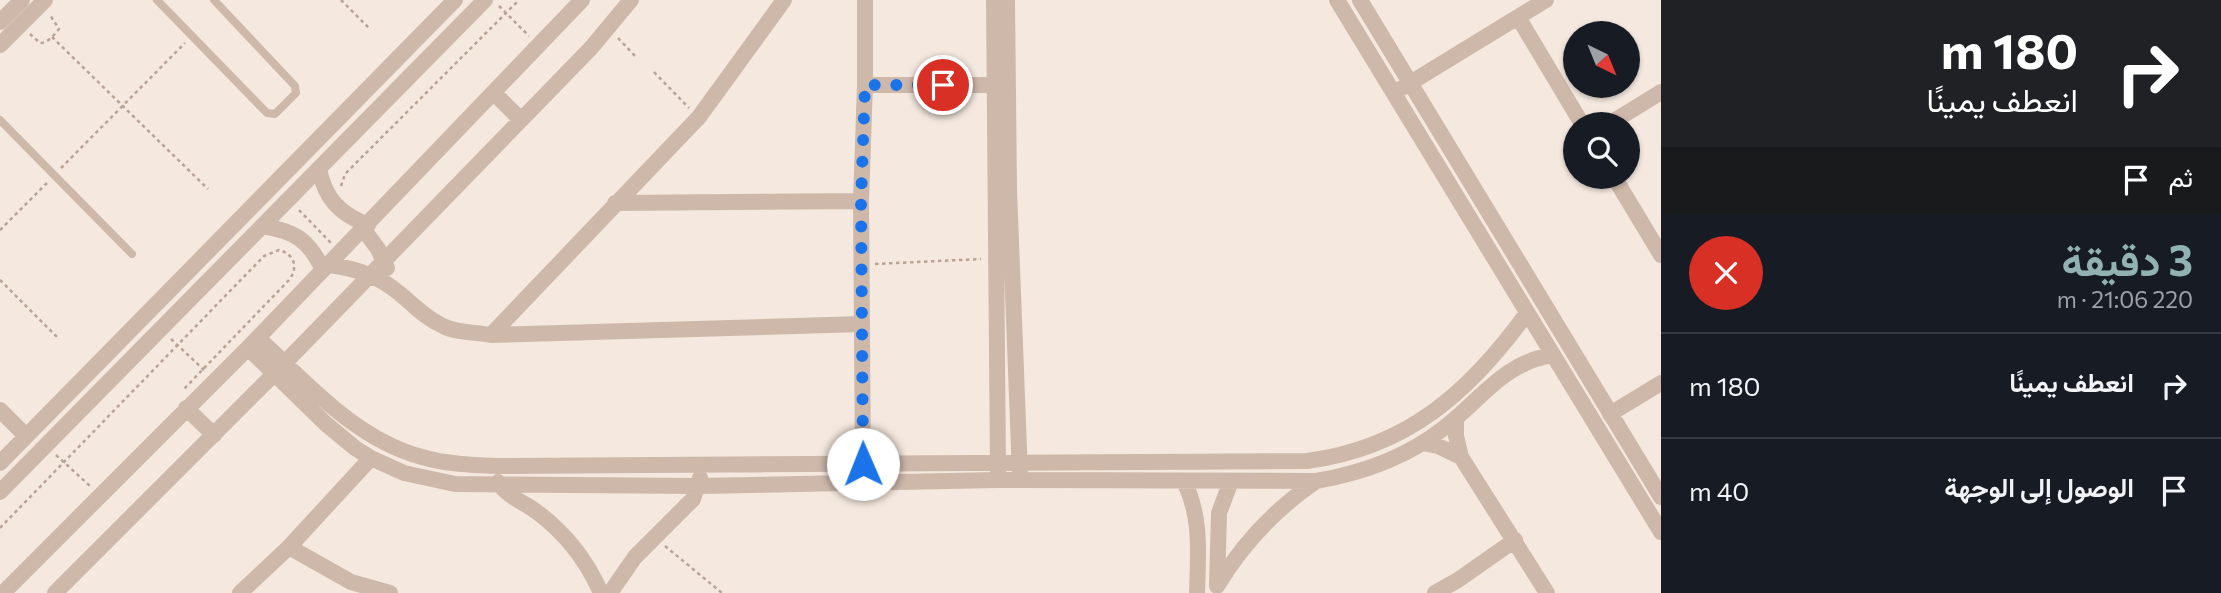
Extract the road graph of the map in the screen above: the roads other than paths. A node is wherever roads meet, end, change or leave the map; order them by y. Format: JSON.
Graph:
{"nodes":[{"id":1,"x":22,"y":0,"type":"edge"},
{"id":2,"x":157,"y":0,"type":"edge"},
{"id":3,"x":214,"y":0,"type":"edge"},
{"id":4,"x":456,"y":0,"type":"edge"},
{"id":5,"x":485,"y":0,"type":"edge"},
{"id":6,"x":582,"y":0,"type":"edge"},
{"id":7,"x":631,"y":0,"type":"edge"},
{"id":8,"x":784,"y":0,"type":"edge"},
{"id":9,"x":865,"y":0,"type":"edge"},
{"id":10,"x":993,"y":0,"type":"edge"},
{"id":11,"x":1007,"y":0,"type":"edge"},
{"id":12,"x":1337,"y":0,"type":"edge"},
{"id":13,"x":1360,"y":0,"type":"edge"},
{"id":14,"x":1546,"y":0,"type":"edge"},
{"id":15,"x":43,"y":2,"type":"edge"},
{"id":16,"x":1518,"y":17,"type":"junction"},
{"id":17,"x":7,"y":18,"type":"edge"},
{"id":18,"x":0,"y":45,"type":"edge"},
{"id":19,"x":1410,"y":83,"type":"junction"},
{"id":20,"x":865,"y":85,"type":"junction"},
{"id":21,"x":995,"y":85,"type":"junction"},
{"id":22,"x":1661,"y":92,"type":"edge"},
{"id":23,"x":494,"y":93,"type":"junction"},
{"id":24,"x":1394,"y":93,"type":"junction"},
{"id":25,"x":1575,"y":112,"type":"edge"},
{"id":26,"x":1628,"y":112,"type":"edge"},
{"id":27,"x":0,"y":120,"type":"edge"},
{"id":28,"x":521,"y":120,"type":"junction"},
{"id":29,"x":318,"y":169,"type":"junction"},
{"id":30,"x":1621,"y":189,"type":"edge"},
{"id":31,"x":861,"y":201,"type":"junction"},
{"id":32,"x":615,"y":203,"type":"junction"},
{"id":33,"x":262,"y":226,"type":"junction"},
{"id":34,"x":366,"y":227,"type":"junction"},
{"id":35,"x":132,"y":254,"type":"dead end"},
{"id":36,"x":1661,"y":255,"type":"edge"},
{"id":37,"x":383,"y":260,"type":"junction"},
{"id":38,"x":326,"y":268,"type":"junction"},
{"id":39,"x":370,"y":275,"type":"junction"},
{"id":40,"x":401,"y":294,"type":"junction"},
{"id":41,"x":1527,"y":313,"type":"junction"},
{"id":42,"x":862,"y":324,"type":"junction"},
{"id":43,"x":491,"y":335,"type":"junction"},
{"id":44,"x":253,"y":343,"type":"junction"},
{"id":45,"x":1553,"y":355,"type":"junction"},
{"id":46,"x":280,"y":368,"type":"junction"},
{"id":47,"x":1661,"y":383,"type":"edge"},
{"id":48,"x":1592,"y":385,"type":"junction"},
{"id":49,"x":1577,"y":394,"type":"junction"},
{"id":50,"x":186,"y":408,"type":"junction"},
{"id":51,"x":0,"y":410,"type":"edge"},
{"id":52,"x":1610,"y":414,"type":"junction"},
{"id":53,"x":1456,"y":418,"type":"junction"},
{"id":54,"x":214,"y":435,"type":"junction"},
{"id":55,"x":26,"y":436,"type":"junction"},
{"id":56,"x":0,"y":438,"type":"edge"},
{"id":57,"x":1422,"y":443,"type":"junction"},
{"id":58,"x":12,"y":450,"type":"junction"},
{"id":59,"x":1461,"y":457,"type":"junction"},
{"id":60,"x":371,"y":458,"type":"junction"},
{"id":61,"x":0,"y":463,"type":"edge"},
{"id":62,"x":1019,"y":463,"type":"junction"},
{"id":63,"x":699,"y":464,"type":"junction"},
{"id":64,"x":863,"y":464,"type":"junction"},
{"id":65,"x":496,"y":466,"type":"junction"},
{"id":66,"x":998,"y":471,"type":"junction"},
{"id":67,"x":1020,"y":480,"type":"junction"},
{"id":68,"x":1184,"y":481,"type":"junction"},
{"id":69,"x":1231,"y":481,"type":"junction"},
{"id":70,"x":1316,"y":481,"type":"junction"},
{"id":71,"x":499,"y":485,"type":"junction"},
{"id":72,"x":699,"y":486,"type":"junction"},
{"id":73,"x":0,"y":492,"type":"edge"},
{"id":74,"x":1661,"y":497,"type":"edge"},
{"id":75,"x":1661,"y":532,"type":"edge"},
{"id":76,"x":1515,"y":540,"type":"junction"},
{"id":77,"x":289,"y":547,"type":"junction"},
{"id":78,"x":1198,"y":572,"type":"junction"},
{"id":79,"x":1217,"y":583,"type":"edge"},
{"id":80,"x":380,"y":592,"type":"edge"},
{"id":81,"x":3,"y":593,"type":"edge"},
{"id":82,"x":55,"y":593,"type":"edge"},
{"id":83,"x":240,"y":593,"type":"edge"},
{"id":84,"x":601,"y":593,"type":"edge"},
{"id":85,"x":610,"y":593,"type":"edge"},
{"id":86,"x":1197,"y":593,"type":"edge"},
{"id":87,"x":1435,"y":593,"type":"edge"},
{"id":88,"x":1546,"y":593,"type":"edge"}],
"edges":[{"from":1,"to":17,"type":"street"},
{"from":2,"to":3,"type":"lane"},
{"from":4,"to":55,"type":"street"},
{"from":5,"to":29,"type":"street"},
{"from":6,"to":23,"type":"street"},
{"from":7,"to":28,"type":"street"},
{"from":8,"to":32,"type":"street"},
{"from":9,"to":20,"type":"street"},
{"from":10,"to":21,"type":"street"},
{"from":11,"to":62,"type":"street"},
{"from":12,"to":24,"type":"street"},
{"from":13,"to":19,"type":"street"},
{"from":14,"to":16,"type":"street"},
{"from":15,"to":17,"type":"street"},
{"from":16,"to":19,"type":"street"},
{"from":16,"to":25,"type":"street"},
{"from":17,"to":18,"type":"street"},
{"from":19,"to":24,"type":"street"},
{"from":19,"to":48,"type":"street"},
{"from":20,"to":21,"type":"street"},
{"from":20,"to":31,"type":"street"},
{"from":21,"to":66,"type":"street"},
{"from":22,"to":26,"type":"street"},
{"from":23,"to":28,"type":"street"},
{"from":23,"to":34,"type":"street"},
{"from":24,"to":41,"type":"street"},
{"from":27,"to":35,"type":"lane"},
{"from":28,"to":37,"type":"street"},
{"from":29,"to":33,"type":"street"},
{"from":29,"to":34,"type":"street"},
{"from":30,"to":36,"type":"street"},
{"from":31,"to":32,"type":"street"},
{"from":31,"to":42,"type":"street"},
{"from":32,"to":43,"type":"street"},
{"from":33,"to":38,"type":"street"},
{"from":33,"to":73,"type":"street"},
{"from":34,"to":37,"type":"street"},
{"from":34,"to":38,"type":"street"},
{"from":37,"to":39,"type":"street"},
{"from":37,"to":40,"type":"street"},
{"from":38,"to":39,"type":"street"},
{"from":38,"to":44,"type":"street"},
{"from":39,"to":40,"type":"street"},
{"from":39,"to":46,"type":"street"},
{"from":40,"to":43,"type":"street"},
{"from":41,"to":45,"type":"street"},
{"from":41,"to":62,"type":"street"},
{"from":42,"to":43,"type":"street"},
{"from":42,"to":64,"type":"street"},
{"from":44,"to":46,"type":"street"},
{"from":44,"to":50,"type":"street"},
{"from":45,"to":49,"type":"street"},
{"from":45,"to":53,"type":"street"},
{"from":46,"to":54,"type":"street"},
{"from":46,"to":60,"type":"street"},
{"from":46,"to":65,"type":"street"},
{"from":47,"to":52,"type":"street"},
{"from":48,"to":49,"type":"street"},
{"from":48,"to":52,"type":"street"},
{"from":49,"to":75,"type":"street"},
{"from":50,"to":54,"type":"street"},
{"from":50,"to":81,"type":"street"},
{"from":51,"to":55,"type":"street"},
{"from":52,"to":74,"type":"street"},
{"from":53,"to":57,"type":"street"},
{"from":53,"to":59,"type":"street"},
{"from":54,"to":82,"type":"street"},
{"from":55,"to":58,"type":"street"},
{"from":56,"to":58,"type":"street"},
{"from":57,"to":59,"type":"street"},
{"from":57,"to":70,"type":"street"},
{"from":58,"to":61,"type":"street"},
{"from":59,"to":76,"type":"street"},
{"from":60,"to":71,"type":"street"},
{"from":60,"to":77,"type":"street"},
{"from":62,"to":66,"type":"street"},
{"from":62,"to":67,"type":"street"},
{"from":63,"to":64,"type":"street"},
{"from":63,"to":65,"type":"street"},
{"from":63,"to":72,"type":"street"},
{"from":64,"to":66,"type":"street"},
{"from":65,"to":71,"type":"street"},
{"from":66,"to":67,"type":"street"},
{"from":66,"to":72,"type":"street"},
{"from":67,"to":68,"type":"street"},
{"from":68,"to":69,"type":"street"},
{"from":68,"to":78,"type":"street"},
{"from":69,"to":70,"type":"street"},
{"from":69,"to":79,"type":"street"},
{"from":70,"to":79,"type":"street"},
{"from":71,"to":72,"type":"street"},
{"from":71,"to":84,"type":"street"},
{"from":72,"to":85,"type":"street"},
{"from":76,"to":87,"type":"street"},
{"from":76,"to":88,"type":"street"},
{"from":77,"to":80,"type":"street"},
{"from":77,"to":83,"type":"street"},
{"from":78,"to":79,"type":"street"},
{"from":78,"to":86,"type":"street"}]}
